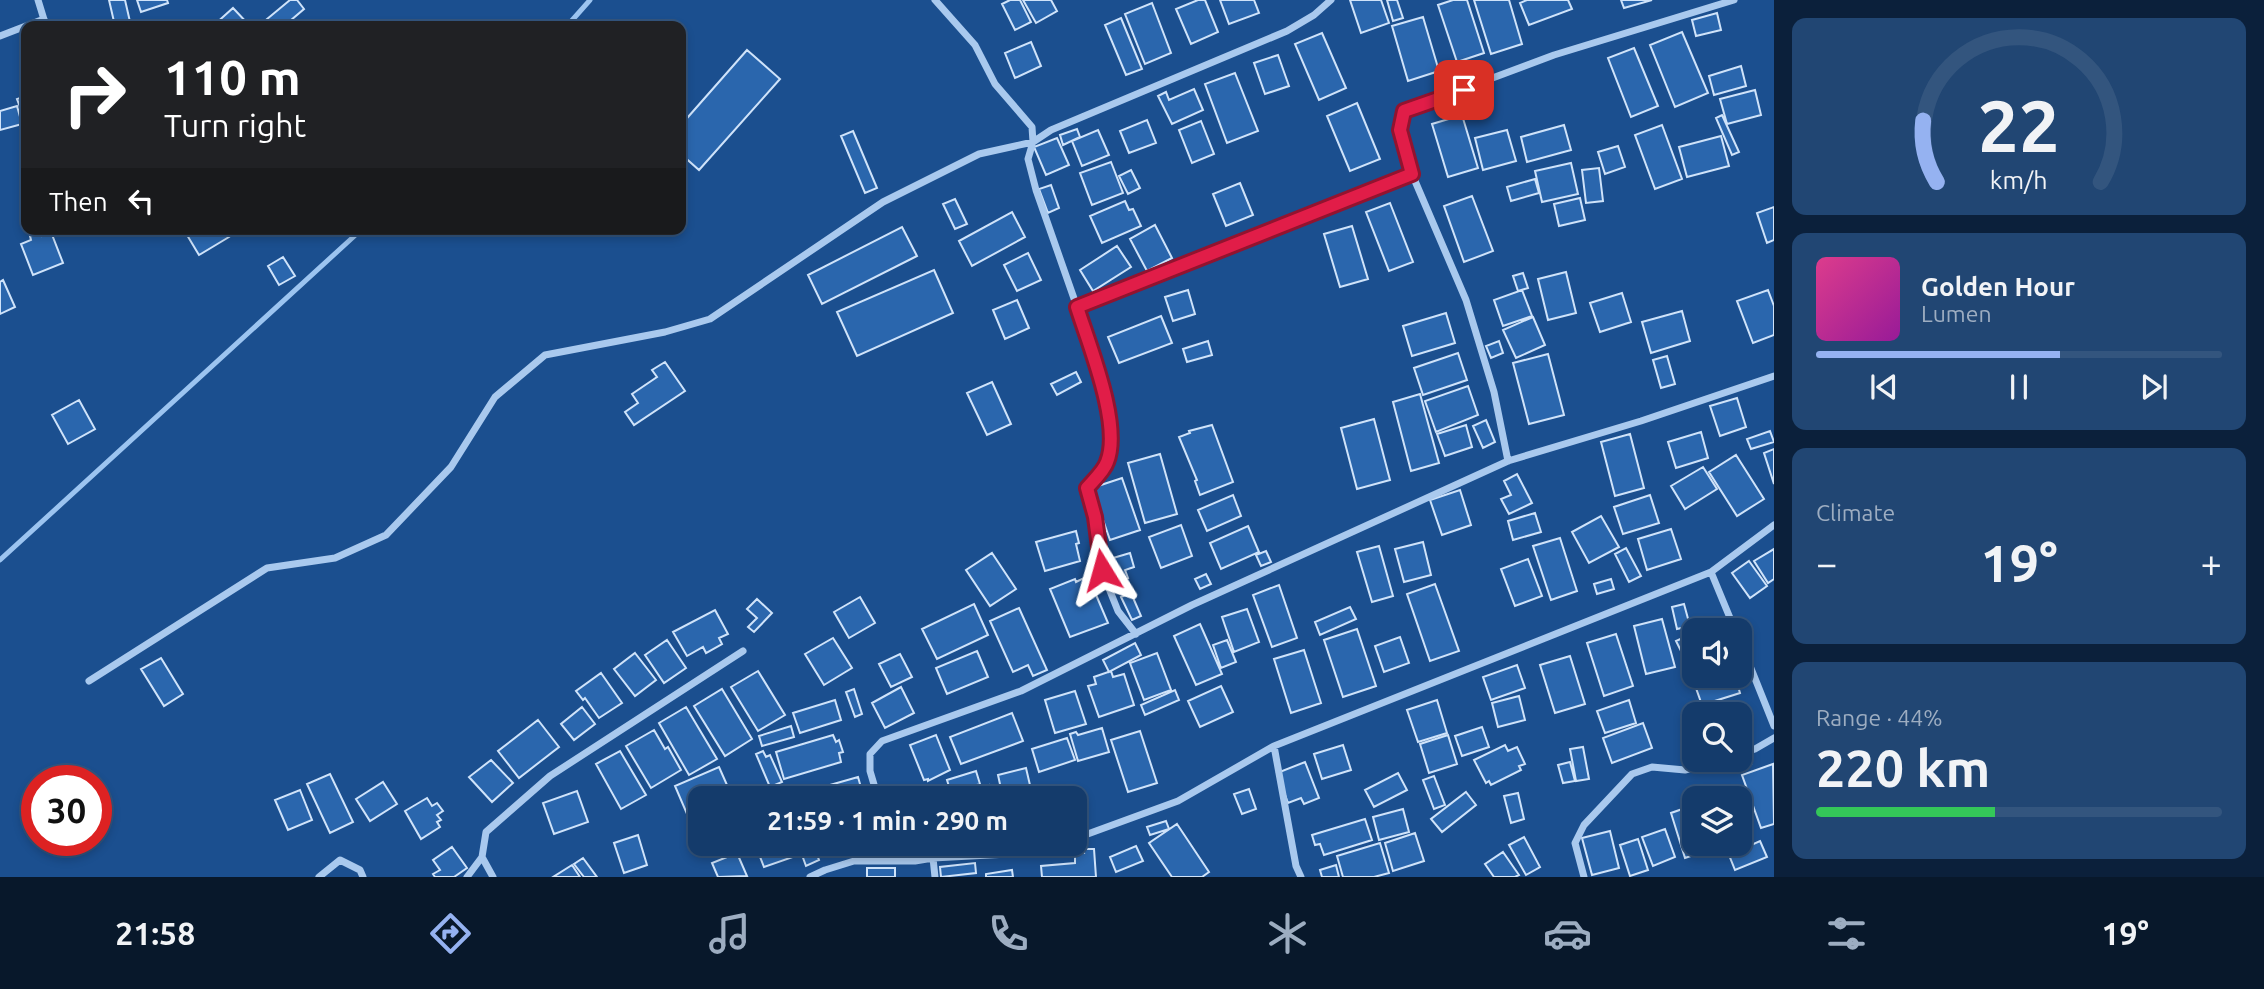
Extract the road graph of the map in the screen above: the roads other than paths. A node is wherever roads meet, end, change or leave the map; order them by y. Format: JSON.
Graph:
{"nodes":[{"id":1,"x":38,"y":0,"type":"edge"},
{"id":2,"x":935,"y":0,"type":"edge"},
{"id":3,"x":1331,"y":0,"type":"edge"},
{"id":4,"x":1734,"y":0,"type":"edge"},
{"id":5,"x":44,"y":21,"type":"edge"},
{"id":6,"x":21,"y":30,"type":"edge"},
{"id":7,"x":0,"y":36,"type":"edge"},
{"id":8,"x":1033,"y":142,"type":"junction"},
{"id":9,"x":1412,"y":174,"type":"junction"},
{"id":10,"x":1077,"y":307,"type":"junction"},
{"id":11,"x":1774,"y":376,"type":"edge"},
{"id":12,"x":1508,"y":460,"type":"junction"},
{"id":13,"x":1774,"y":525,"type":"edge"},
{"id":14,"x":1712,"y":572,"type":"junction"},
{"id":15,"x":1730,"y":618,"type":"edge"},
{"id":16,"x":1136,"y":634,"type":"junction"},
{"id":17,"x":743,"y":651,"type":"dead end"},
{"id":18,"x":1752,"y":671,"type":"edge"},
{"id":19,"x":89,"y":681,"type":"dead end"},
{"id":20,"x":1774,"y":726,"type":"edge"},
{"id":21,"x":1774,"y":738,"type":"edge"},
{"id":22,"x":1274,"y":746,"type":"junction"},
{"id":23,"x":1752,"y":750,"type":"edge"},
{"id":24,"x":1682,"y":770,"type":"edge"},
{"id":25,"x":874,"y":786,"type":"edge"},
{"id":26,"x":1087,"y":834,"type":"edge"},
{"id":27,"x":880,"y":856,"type":"edge"},
{"id":28,"x":970,"y":856,"type":"edge"},
{"id":29,"x":482,"y":858,"type":"junction"},
{"id":30,"x":933,"y":858,"type":"junction"},
{"id":31,"x":879,"y":860,"type":"junction"},
{"id":32,"x":319,"y":877,"type":"edge"},
{"id":33,"x":363,"y":877,"type":"edge"},
{"id":34,"x":467,"y":877,"type":"edge"},
{"id":35,"x":493,"y":877,"type":"edge"},
{"id":36,"x":810,"y":877,"type":"edge"},
{"id":37,"x":935,"y":877,"type":"edge"},
{"id":38,"x":1301,"y":877,"type":"edge"},
{"id":39,"x":1584,"y":877,"type":"edge"}],
"edges":[{"from":1,"to":5,"type":"street"},
{"from":2,"to":8,"type":"street"},
{"from":3,"to":8,"type":"street"},
{"from":4,"to":9,"type":"street"},
{"from":6,"to":7,"type":"street"},
{"from":8,"to":10,"type":"street"},
{"from":8,"to":19,"type":"street"},
{"from":9,"to":10,"type":"street"},
{"from":9,"to":12,"type":"street"},
{"from":10,"to":16,"type":"street"},
{"from":11,"to":12,"type":"street"},
{"from":12,"to":16,"type":"street"},
{"from":13,"to":14,"type":"street"},
{"from":14,"to":15,"type":"street"},
{"from":14,"to":22,"type":"street"},
{"from":16,"to":25,"type":"street"},
{"from":17,"to":29,"type":"street"},
{"from":18,"to":20,"type":"street"},
{"from":21,"to":23,"type":"street"},
{"from":22,"to":26,"type":"street"},
{"from":22,"to":38,"type":"street"},
{"from":24,"to":39,"type":"street"},
{"from":27,"to":31,"type":"street"},
{"from":28,"to":30,"type":"street"},
{"from":29,"to":34,"type":"street"},
{"from":29,"to":35,"type":"street"},
{"from":30,"to":31,"type":"street"},
{"from":30,"to":37,"type":"street"},
{"from":31,"to":36,"type":"street"},
{"from":32,"to":33,"type":"street"}]}
